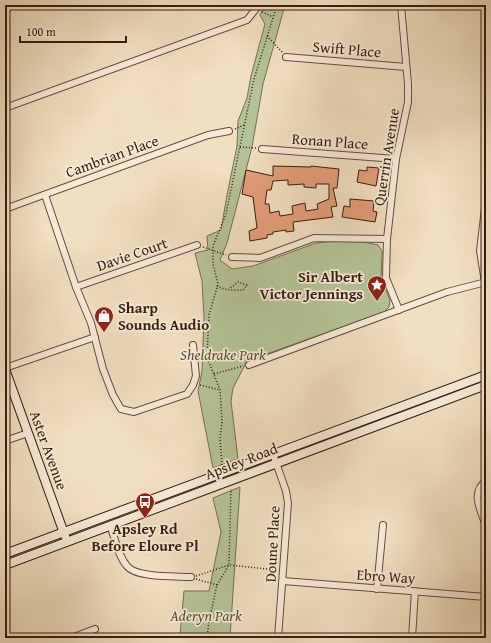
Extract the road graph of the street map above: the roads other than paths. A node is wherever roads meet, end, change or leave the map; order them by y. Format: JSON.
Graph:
{"nodes":[{"id":1,"x":401,"y":5,"type":"edge"},
{"id":2,"x":258,"y":7,"type":"edge"},
{"id":3,"x":286,"y":56,"type":"road end"},
{"id":4,"x":406,"y":67,"type":"junction"},
{"id":5,"x":5,"y":108,"type":"edge"},
{"id":6,"x":230,"y":131,"type":"road end"},
{"id":7,"x":262,"y":149,"type":"road end"},
{"id":8,"x":396,"y":159,"type":"junction"},
{"id":9,"x":45,"y":195,"type":"junction"},
{"id":10,"x":486,"y":199,"type":"edge"},
{"id":11,"x":5,"y":209,"type":"edge"},
{"id":12,"x":387,"y":239,"type":"junction"},
{"id":13,"x":197,"y":245,"type":"road end"},
{"id":14,"x":232,"y":257,"type":"road end"},
{"id":15,"x":485,"y":282,"type":"edge"},
{"id":16,"x":76,"y":287,"type":"junction"},
{"id":17,"x":399,"y":310,"type":"junction"},
{"id":18,"x":95,"y":337,"type":"junction"},
{"id":19,"x":193,"y":345,"type":"dead end"},
{"id":20,"x":249,"y":365,"type":"road end"},
{"id":21,"x":5,"y":369,"type":"edge"},
{"id":22,"x":486,"y":375,"type":"edge"},
{"id":23,"x":486,"y":384,"type":"edge"},
{"id":24,"x":28,"y":432,"type":"junction"},
{"id":25,"x":5,"y":441,"type":"edge"},
{"id":26,"x":273,"y":454,"type":"junction"},
{"id":27,"x":276,"y":463,"type":"junction"},
{"id":28,"x":486,"y":481,"type":"edge"},
{"id":29,"x":110,"y":525,"type":"junction"},
{"id":30,"x":383,"y":525,"type":"dead end"},
{"id":31,"x":486,"y":526,"type":"edge"},
{"id":32,"x":64,"y":532,"type":"junction"},
{"id":33,"x":67,"y":541,"type":"junction"},
{"id":34,"x":5,"y":554,"type":"edge"},
{"id":35,"x":5,"y":565,"type":"edge"},
{"id":36,"x":191,"y":578,"type":"road end"},
{"id":37,"x":283,"y":581,"type":"junction"},
{"id":38,"x":377,"y":589,"type":"junction"},
{"id":39,"x":415,"y":591,"type":"junction"},
{"id":40,"x":486,"y":597,"type":"edge"},
{"id":41,"x":95,"y":629,"type":"dead end"},
{"id":42,"x":71,"y":638,"type":"edge"},
{"id":43,"x":278,"y":638,"type":"edge"},
{"id":44,"x":412,"y":638,"type":"edge"}],
"edges":[{"from":1,"to":4,"type":"street","name":"Querrin Avenue"},
{"from":2,"to":5,"type":"street"},
{"from":3,"to":4,"type":"street","name":"Swift Place"},
{"from":4,"to":8,"type":"street","name":"Querrin Avenue"},
{"from":6,"to":9,"type":"street","name":"Cambrian Place"},
{"from":7,"to":8,"type":"street","name":"Ronan Place"},
{"from":8,"to":12,"type":"street","name":"Querrin Avenue"},
{"from":9,"to":11,"type":"street","name":"Cambrian Place"},
{"from":9,"to":16,"type":"street"},
{"from":10,"to":15,"type":"street"},
{"from":12,"to":14,"type":"street"},
{"from":12,"to":17,"type":"street","name":"Querrin Avenue"},
{"from":13,"to":16,"type":"street","name":"Davie Court"},
{"from":15,"to":17,"type":"street"},
{"from":16,"to":18,"type":"street"},
{"from":17,"to":20,"type":"street"},
{"from":18,"to":19,"type":"street"},
{"from":18,"to":21,"type":"street"},
{"from":21,"to":24,"type":"main road","name":"Aster Avenue"},
{"from":22,"to":26,"type":"main road","name":"Apsley Road"},
{"from":23,"to":27,"type":"main road","name":"Apsley Road"},
{"from":24,"to":25,"type":"street"},
{"from":24,"to":32,"type":"main road","name":"Aster Avenue"},
{"from":26,"to":27,"type":"street","name":"Doune Place"},
{"from":26,"to":32,"type":"main road","name":"Apsley Road"},
{"from":27,"to":29,"type":"main road","name":"Apsley Road"},
{"from":27,"to":37,"type":"street","name":"Doune Place"},
{"from":28,"to":31,"type":"street"},
{"from":29,"to":33,"type":"main road","name":"Apsley Road"},
{"from":29,"to":36,"type":"street"},
{"from":30,"to":38,"type":"street"},
{"from":32,"to":33,"type":"main road","name":"Aster Avenue"},
{"from":32,"to":34,"type":"main road","name":"Apsley Road"},
{"from":33,"to":35,"type":"main road","name":"Apsley Road"},
{"from":37,"to":38,"type":"street","name":"Ebro Way"},
{"from":37,"to":43,"type":"street","name":"Doune Place"},
{"from":38,"to":39,"type":"street","name":"Ebro Way"},
{"from":39,"to":40,"type":"street","name":"Ebro Way"},
{"from":39,"to":44,"type":"street"},
{"from":41,"to":42,"type":"street"}]}
